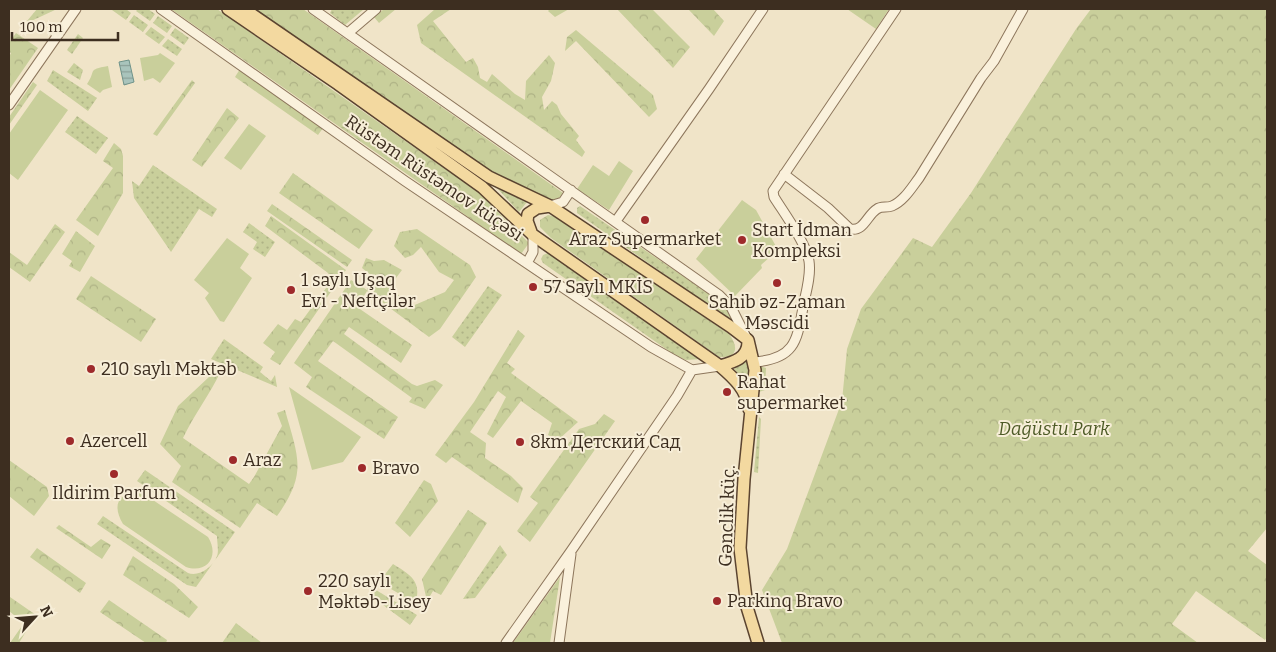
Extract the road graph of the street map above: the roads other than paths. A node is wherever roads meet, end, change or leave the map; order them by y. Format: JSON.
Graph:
{"nodes":[{"id":1,"x":76,"y":9,"type":"edge"},
{"id":2,"x":161,"y":9,"type":"edge"},
{"id":3,"x":228,"y":9,"type":"edge"},
{"id":4,"x":244,"y":9,"type":"edge"},
{"id":5,"x":313,"y":9,"type":"edge"},
{"id":6,"x":376,"y":9,"type":"edge"},
{"id":7,"x":763,"y":9,"type":"edge"},
{"id":8,"x":896,"y":9,"type":"edge"},
{"id":9,"x":1023,"y":9,"type":"edge"},
{"id":10,"x":348,"y":33,"type":"junction"},
{"id":11,"x":9,"y":105,"type":"edge"},
{"id":12,"x":784,"y":174,"type":"junction"},
{"id":13,"x":571,"y":190,"type":"junction"},
{"id":14,"x":550,"y":206,"type":"junction"},
{"id":15,"x":616,"y":221,"type":"junction"},
{"id":16,"x":533,"y":235,"type":"junction"},
{"id":17,"x":527,"y":263,"type":"junction"},
{"id":18,"x":748,"y":340,"type":"junction"},
{"id":19,"x":720,"y":366,"type":"junction"},
{"id":20,"x":755,"y":366,"type":"junction"},
{"id":21,"x":692,"y":370,"type":"junction"},
{"id":22,"x":750,"y":418,"type":"junction"},
{"id":23,"x":571,"y":551,"type":"junction"},
{"id":24,"x":506,"y":643,"type":"edge"},
{"id":25,"x":559,"y":643,"type":"edge"},
{"id":26,"x":758,"y":643,"type":"edge"}],
"edges":[{"from":1,"to":11,"type":"street"},
{"from":2,"to":17,"type":"street","name":"Rüstəm Rüstəmov küçəsi"},
{"from":3,"to":16,"type":"main road","name":"Rüstəm Rüstəmov küçəsi"},
{"from":4,"to":14,"type":"main road","name":"Rüstəm Rüstəmov küçəsi"},
{"from":5,"to":10,"type":"street"},
{"from":6,"to":10,"type":"street"},
{"from":7,"to":15,"type":"street"},
{"from":8,"to":12,"type":"street"},
{"from":9,"to":12,"type":"street"},
{"from":10,"to":13,"type":"street"},
{"from":12,"to":20,"type":"street"},
{"from":13,"to":14,"type":"street"},
{"from":13,"to":15,"type":"street"},
{"from":14,"to":16,"type":"main road"},
{"from":14,"to":18,"type":"main road","name":"Rüstəm Rüstəmov küçəsi"},
{"from":15,"to":18,"type":"street"},
{"from":16,"to":17,"type":"street"},
{"from":16,"to":19,"type":"main road","name":"Rüstəm Rüstəmov küçəsi"},
{"from":17,"to":21,"type":"street","name":"Rüstəm Rüstəmov küçəsi"},
{"from":18,"to":19,"type":"main road"},
{"from":18,"to":20,"type":"main road"},
{"from":19,"to":21,"type":"street"},
{"from":19,"to":22,"type":"main road","name":"Rüstəm Rüstəmov küçəsi"},
{"from":20,"to":22,"type":"main road","name":"Gənclik küç."},
{"from":21,"to":23,"type":"street"},
{"from":22,"to":26,"type":"main road","name":"Gənclik küç."},
{"from":23,"to":24,"type":"street"},
{"from":23,"to":25,"type":"street"}]}
